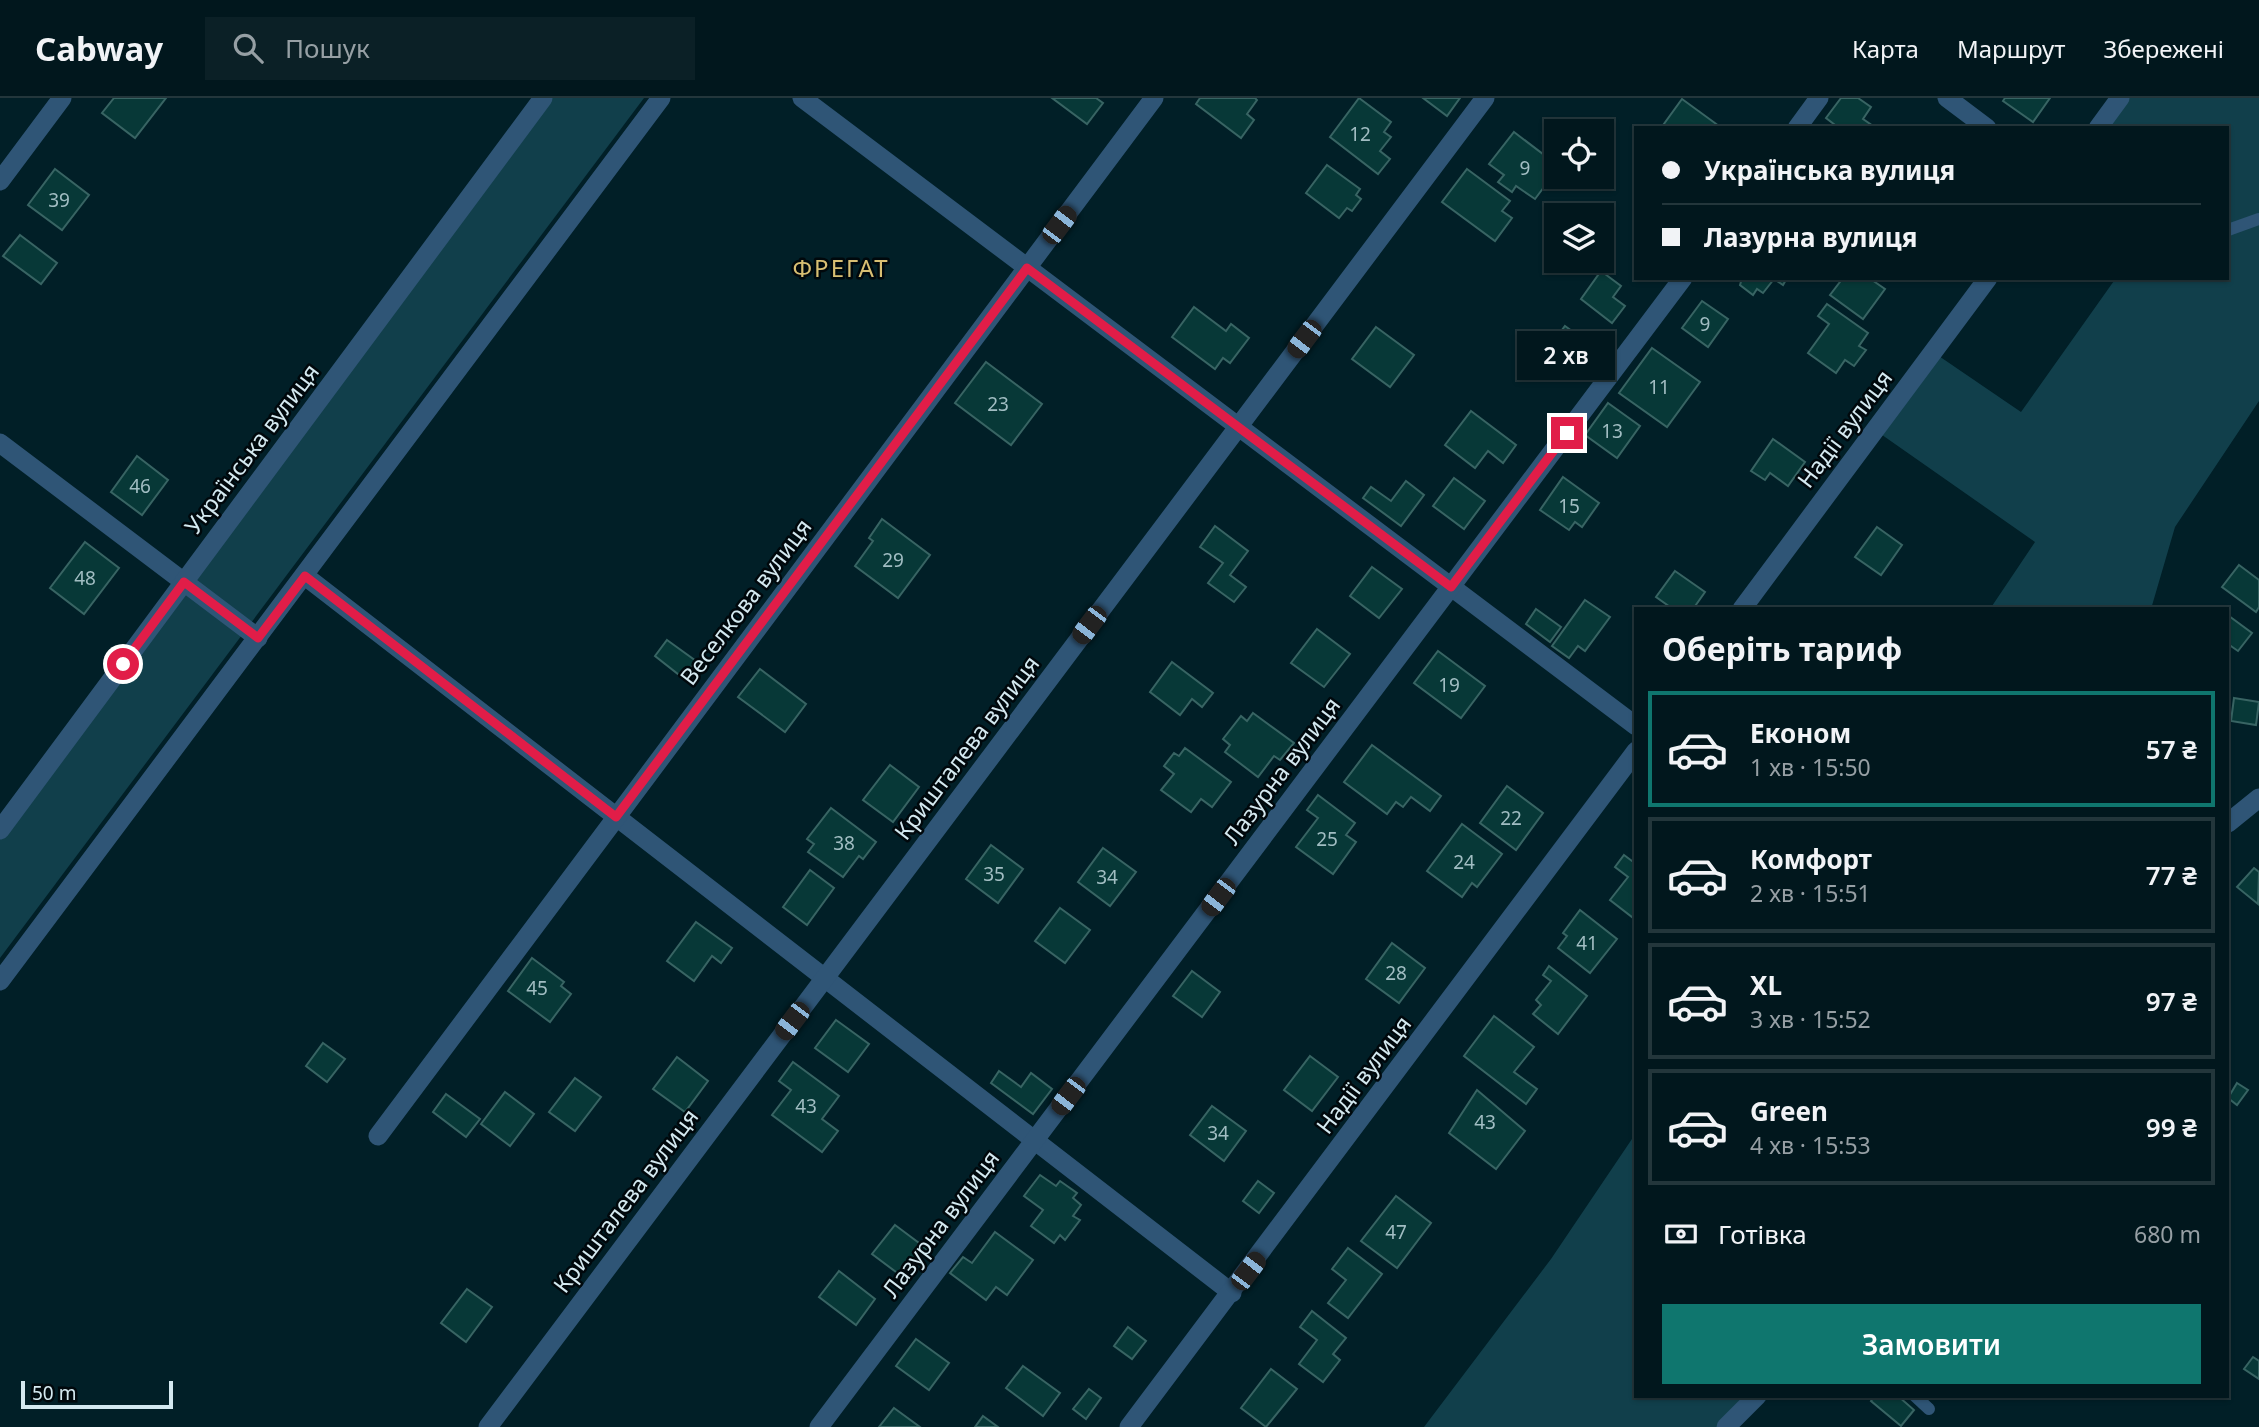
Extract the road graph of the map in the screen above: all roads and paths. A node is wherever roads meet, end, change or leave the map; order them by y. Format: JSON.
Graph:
{"nodes":[{"id":1,"x":62,"y":98,"type":"edge"},
{"id":2,"x":543,"y":98,"type":"edge"},
{"id":3,"x":661,"y":98,"type":"edge"},
{"id":4,"x":802,"y":98,"type":"edge"},
{"id":5,"x":1154,"y":98,"type":"edge"},
{"id":6,"x":1485,"y":98,"type":"edge"},
{"id":7,"x":1819,"y":98,"type":"edge"},
{"id":8,"x":1947,"y":98,"type":"edge"},
{"id":9,"x":2120,"y":98,"type":"edge"},
{"id":10,"x":1798,"y":126,"type":"edge"},
{"id":11,"x":1984,"y":126,"type":"edge"},
{"id":12,"x":2099,"y":126,"type":"edge"},
{"id":13,"x":0,"y":181,"type":"edge"},
{"id":14,"x":2259,"y":219,"type":"edge"},
{"id":15,"x":2229,"y":230,"type":"edge"},
{"id":16,"x":1027,"y":268,"type":"junction"},
{"id":17,"x":1681,"y":280,"type":"edge"},
{"id":18,"x":1987,"y":280,"type":"edge"},
{"id":19,"x":1238,"y":427,"type":"junction"},
{"id":20,"x":0,"y":443,"type":"edge"},
{"id":21,"x":305,"y":576,"type":"junction"},
{"id":22,"x":184,"y":582,"type":"junction"},
{"id":23,"x":1451,"y":587,"type":"junction"},
{"id":24,"x":1743,"y":607,"type":"edge"},
{"id":25,"x":258,"y":638,"type":"junction"},
{"id":26,"x":1634,"y":724,"type":"edge"},
{"id":27,"x":1634,"y":754,"type":"edge"},
{"id":28,"x":2259,"y":798,"type":"edge"},
{"id":29,"x":616,"y":817,"type":"junction"},
{"id":30,"x":2229,"y":822,"type":"edge"},
{"id":31,"x":0,"y":830,"type":"edge"},
{"id":32,"x":824,"y":978,"type":"junction"},
{"id":33,"x":0,"y":981,"type":"edge"},
{"id":34,"x":378,"y":1136,"type":"dead end"},
{"id":35,"x":1035,"y":1140,"type":"junction"},
{"id":36,"x":1232,"y":1293,"type":"junction"},
{"id":37,"x":1754,"y":1398,"type":"edge"},
{"id":38,"x":1916,"y":1398,"type":"edge"},
{"id":39,"x":1929,"y":1409,"type":"dead end"},
{"id":40,"x":488,"y":1427,"type":"edge"},
{"id":41,"x":819,"y":1427,"type":"edge"},
{"id":42,"x":1129,"y":1427,"type":"edge"},
{"id":43,"x":1726,"y":1427,"type":"edge"}],
"edges":[{"from":1,"to":13,"type":"street"},
{"from":2,"to":22,"type":"street","name":"Українська вулиця"},
{"from":3,"to":21,"type":"street"},
{"from":4,"to":16,"type":"street"},
{"from":5,"to":16,"type":"street","name":"Веселкова вулиця"},
{"from":6,"to":19,"type":"street","name":"Кришталева вулиця"},
{"from":7,"to":10,"type":"street"},
{"from":8,"to":11,"type":"street"},
{"from":9,"to":12,"type":"street"},
{"from":14,"to":15,"type":"lane"},
{"from":16,"to":19,"type":"street"},
{"from":16,"to":29,"type":"street","name":"Веселкова вулиця"},
{"from":17,"to":23,"type":"street","name":"Лазурна вулиця"},
{"from":18,"to":24,"type":"street","name":"Надії вулиця"},
{"from":19,"to":23,"type":"street"},
{"from":19,"to":32,"type":"street","name":"Кришталева вулиця"},
{"from":20,"to":22,"type":"street"},
{"from":21,"to":25,"type":"street"},
{"from":21,"to":29,"type":"street"},
{"from":22,"to":25,"type":"street"},
{"from":22,"to":31,"type":"street","name":"Українська вулиця"},
{"from":23,"to":26,"type":"street"},
{"from":23,"to":35,"type":"street","name":"Лазурна вулиця"},
{"from":25,"to":33,"type":"street"},
{"from":27,"to":36,"type":"street","name":"Надії вулиця"},
{"from":28,"to":30,"type":"street"},
{"from":29,"to":32,"type":"street"},
{"from":29,"to":34,"type":"street","name":"Веселкова вулиця"},
{"from":32,"to":35,"type":"street"},
{"from":32,"to":40,"type":"street","name":"Кришталева вулиця"},
{"from":35,"to":36,"type":"street"},
{"from":35,"to":41,"type":"street","name":"Лазурна вулиця"},
{"from":36,"to":42,"type":"street","name":"Надії вулиця"},
{"from":37,"to":43,"type":"street"},
{"from":38,"to":39,"type":"lane"}]}
